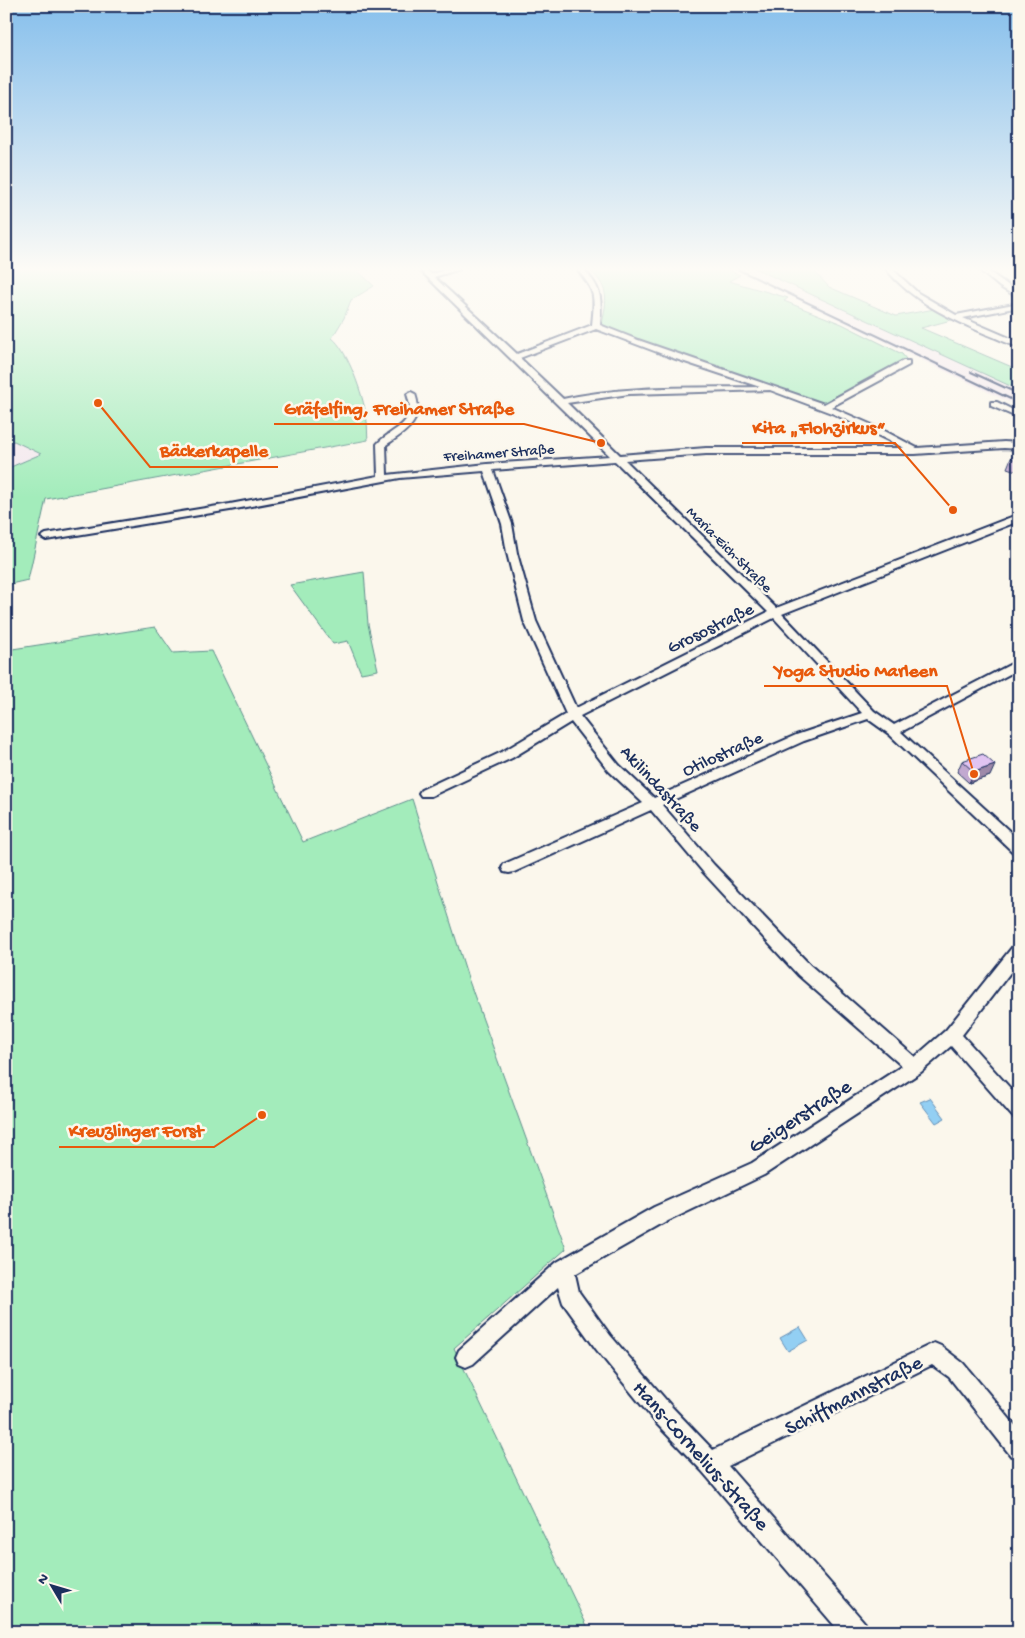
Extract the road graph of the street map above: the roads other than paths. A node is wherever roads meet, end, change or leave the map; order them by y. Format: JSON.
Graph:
{"nodes":[{"id":1,"x":503,"y":345,"type":"edge"},
{"id":2,"x":549,"y":345,"type":"edge"},
{"id":3,"x":651,"y":345,"type":"edge"},
{"id":4,"x":515,"y":357,"type":"junction"},
{"id":5,"x":906,"y":363,"type":"dead end"},
{"id":6,"x":770,"y":388,"type":"junction"},
{"id":7,"x":411,"y":394,"type":"dead end"},
{"id":8,"x":560,"y":402,"type":"junction"},
{"id":9,"x":994,"y":404,"type":"dead end"},
{"id":10,"x":825,"y":407,"type":"junction"},
{"id":11,"x":1019,"y":416,"type":"edge"},
{"id":12,"x":1019,"y":446,"type":"edge"},
{"id":13,"x":915,"y":451,"type":"junction"},
{"id":14,"x":617,"y":458,"type":"junction"},
{"id":15,"x":488,"y":467,"type":"junction"},
{"id":16,"x":382,"y":478,"type":"junction"},
{"id":17,"x":1017,"y":521,"type":"edge"},
{"id":18,"x":46,"y":538,"type":"dead end"},
{"id":19,"x":776,"y":614,"type":"junction"},
{"id":20,"x":1019,"y":664,"type":"edge"},
{"id":21,"x":870,"y":714,"type":"junction"},
{"id":22,"x":573,"y":716,"type":"junction"},
{"id":23,"x":893,"y":731,"type":"junction"},
{"id":24,"x":426,"y":793,"type":"dead end"},
{"id":25,"x":653,"y":804,"type":"junction"},
{"id":26,"x":1019,"y":849,"type":"edge"},
{"id":27,"x":509,"y":868,"type":"dead end"},
{"id":28,"x":1019,"y":949,"type":"edge"},
{"id":29,"x":952,"y":1035,"type":"junction"},
{"id":30,"x":915,"y":1067,"type":"junction"},
{"id":31,"x":1019,"y":1111,"type":"edge"},
{"id":32,"x":564,"y":1269,"type":"junction"},
{"id":33,"x":466,"y":1357,"type":"dead end"},
{"id":34,"x":1019,"y":1448,"type":"edge"},
{"id":35,"x":710,"y":1463,"type":"junction"},
{"id":36,"x":856,"y":1632,"type":"edge"}],
"edges":[{"from":1,"to":4,"type":"street","name":"Maria-Eich-Straße"},
{"from":2,"to":4,"type":"street"},
{"from":3,"to":6,"type":"street"},
{"from":4,"to":8,"type":"street","name":"Maria-Eich-Straße"},
{"from":5,"to":10,"type":"street"},
{"from":6,"to":8,"type":"street"},
{"from":6,"to":10,"type":"street"},
{"from":7,"to":16,"type":"street"},
{"from":8,"to":14,"type":"street","name":"Maria-Eich-Straße"},
{"from":9,"to":11,"type":"street"},
{"from":10,"to":13,"type":"street"},
{"from":12,"to":13,"type":"street","name":"Freihamer Straße"},
{"from":13,"to":14,"type":"street","name":"Freihamer Straße"},
{"from":14,"to":15,"type":"street","name":"Freihamer Straße"},
{"from":14,"to":19,"type":"street","name":"Maria-Eich-Straße"},
{"from":15,"to":16,"type":"street","name":"Freihamer Straße"},
{"from":15,"to":22,"type":"street","name":"Akilindastraße"},
{"from":16,"to":18,"type":"street","name":"Freihamer Straße"},
{"from":17,"to":19,"type":"street","name":"Grosostraße"},
{"from":19,"to":21,"type":"street","name":"Maria-Eich-Straße"},
{"from":19,"to":22,"type":"street","name":"Grosostraße"},
{"from":20,"to":23,"type":"street"},
{"from":21,"to":23,"type":"street","name":"Maria-Eich-Straße"},
{"from":21,"to":25,"type":"street","name":"Otilostraße"},
{"from":22,"to":24,"type":"street","name":"Grosostraße"},
{"from":22,"to":25,"type":"street","name":"Akilindastraße"},
{"from":23,"to":26,"type":"street","name":"Maria-Eich-Straße"},
{"from":25,"to":27,"type":"street","name":"Otilostraße"},
{"from":25,"to":30,"type":"street","name":"Akilindastraße"},
{"from":28,"to":29,"type":"street","name":"Geigerstraße"},
{"from":29,"to":30,"type":"street","name":"Geigerstraße"},
{"from":29,"to":31,"type":"street"},
{"from":30,"to":32,"type":"street","name":"Geigerstraße"},
{"from":32,"to":33,"type":"street","name":"Geigerstraße"},
{"from":32,"to":35,"type":"street","name":"Hans-Cornelius-Straße"},
{"from":34,"to":35,"type":"street","name":"Schiffmannstraße"},
{"from":35,"to":36,"type":"street","name":"Hans-Cornelius-Straße"}]}
